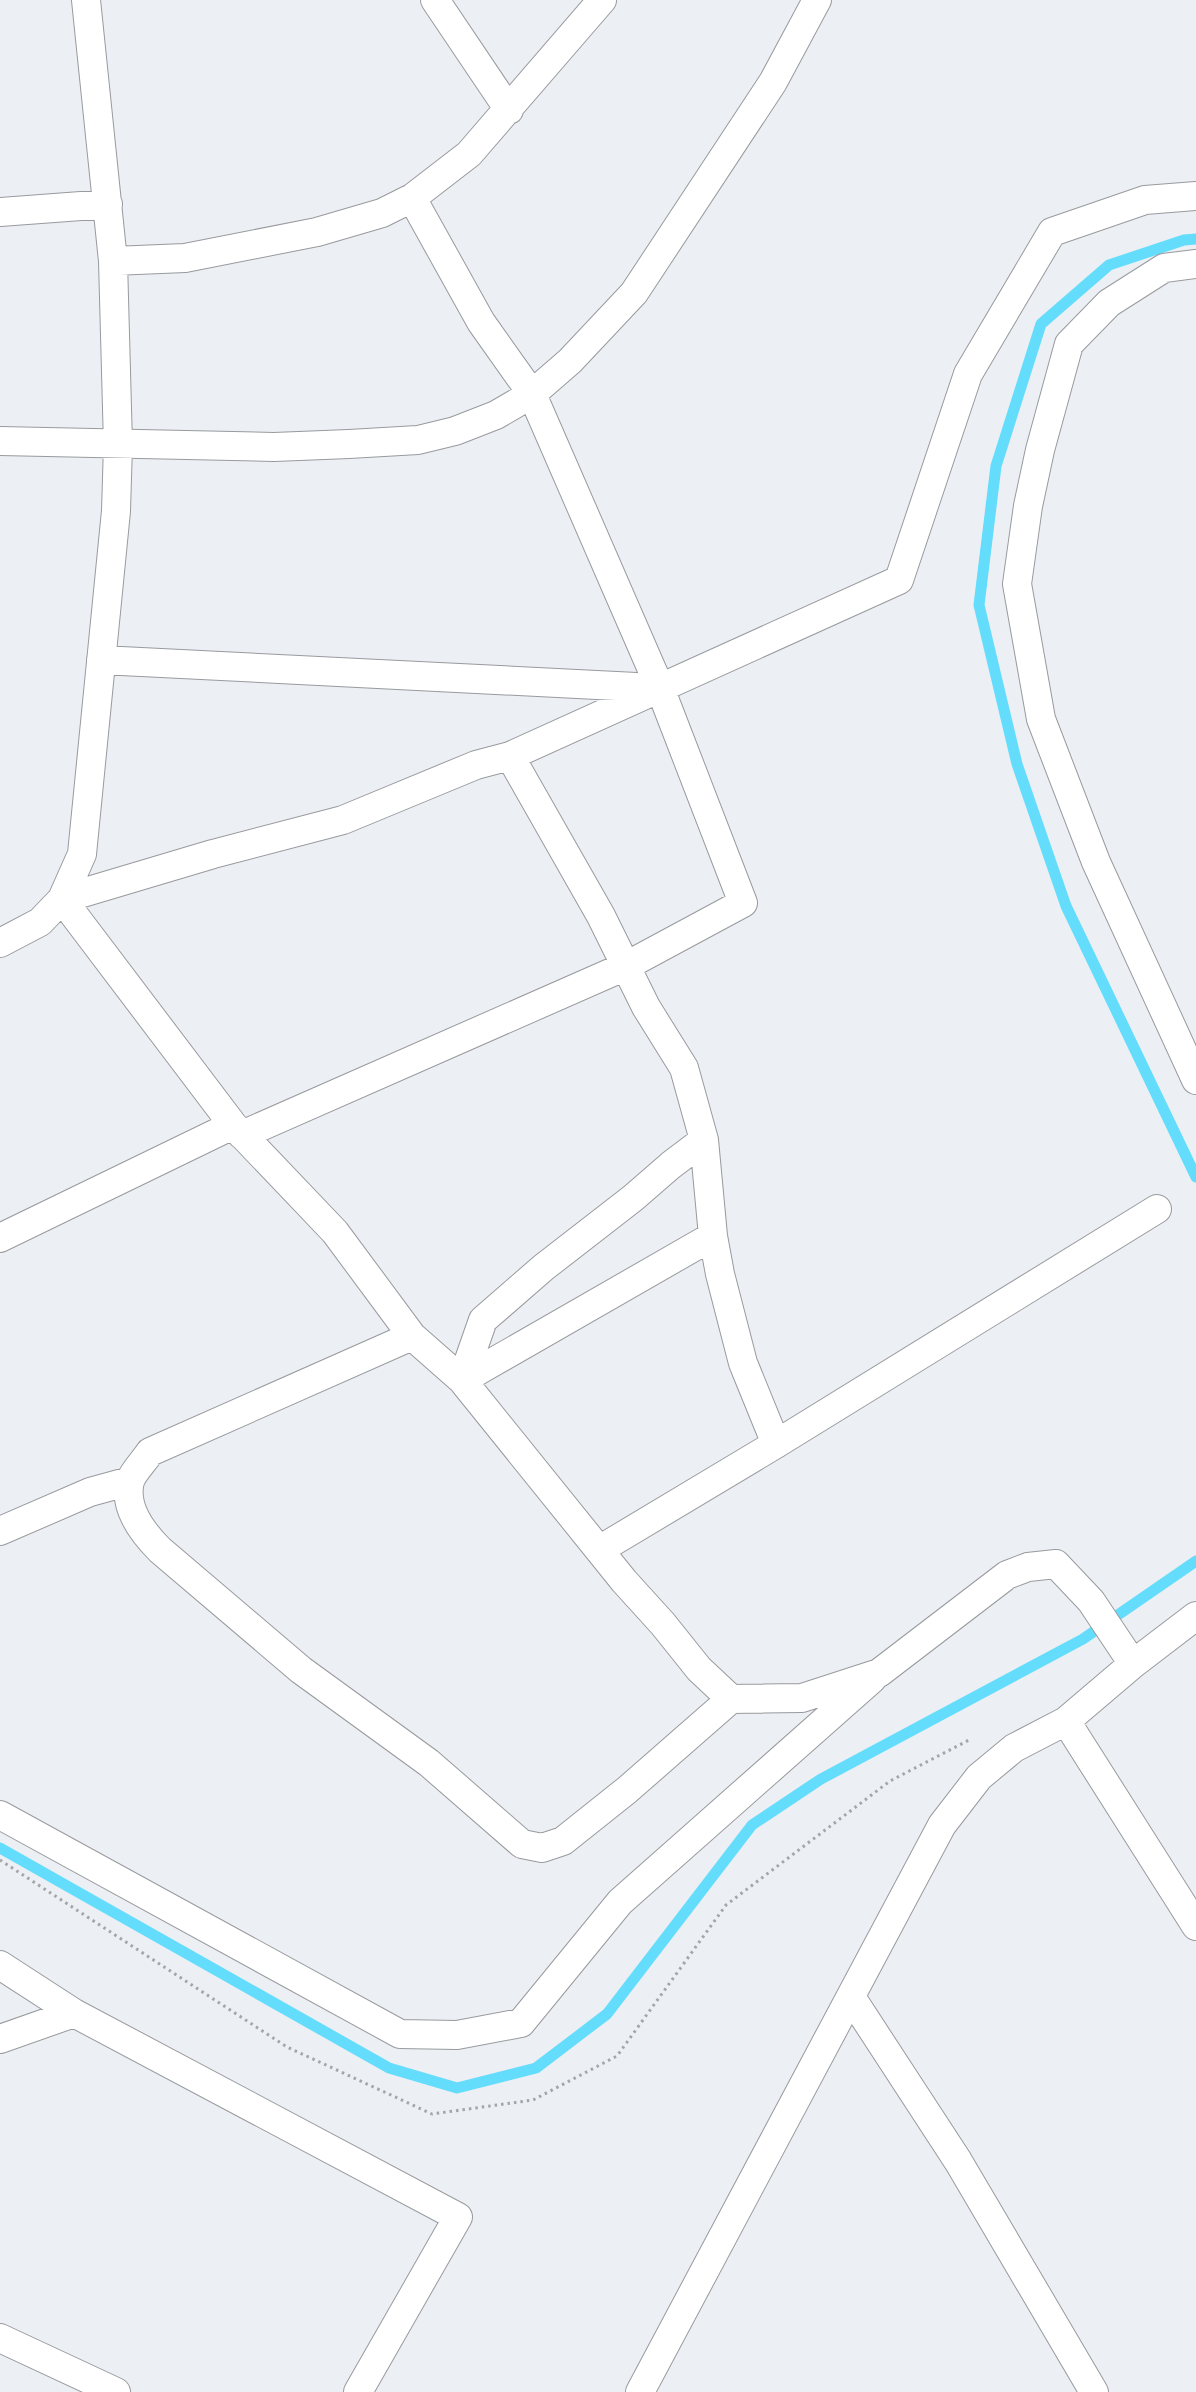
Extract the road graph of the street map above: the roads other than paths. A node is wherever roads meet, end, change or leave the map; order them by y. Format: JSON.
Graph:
{"nodes":[{"id":1,"x":86,"y":0,"type":"edge"},
{"id":2,"x":435,"y":0,"type":"edge"},
{"id":3,"x":602,"y":0,"type":"edge"},
{"id":4,"x":817,"y":0,"type":"edge"},
{"id":5,"x":509,"y":110,"type":"junction"},
{"id":6,"x":1196,"y":196,"type":"edge"},
{"id":7,"x":412,"y":198,"type":"junction"},
{"id":8,"x":108,"y":204,"type":"junction"},
{"id":9,"x":0,"y":212,"type":"edge"},
{"id":10,"x":114,"y":261,"type":"junction"},
{"id":11,"x":1196,"y":264,"type":"edge"},
{"id":12,"x":532,"y":394,"type":"junction"},
{"id":13,"x":0,"y":441,"type":"edge"},
{"id":14,"x":118,"y":445,"type":"junction"},
{"id":15,"x":101,"y":660,"type":"junction"},
{"id":16,"x":660,"y":688,"type":"junction"},
{"id":17,"x":510,"y":756,"type":"junction"},
{"id":18,"x":62,"y":899,"type":"junction"},
{"id":19,"x":0,"y":943,"type":"edge"},
{"id":20,"x":626,"y":966,"type":"junction"},
{"id":21,"x":1196,"y":1080,"type":"edge"},
{"id":22,"x":238,"y":1130,"type":"junction"},
{"id":23,"x":704,"y":1140,"type":"junction"},
{"id":24,"x":1157,"y":1209,"type":"dead end"},
{"id":25,"x":713,"y":1236,"type":"junction"},
{"id":26,"x":0,"y":1238,"type":"edge"},
{"id":27,"x":412,"y":1336,"type":"junction"},
{"id":28,"x":462,"y":1380,"type":"junction"},
{"id":29,"x":776,"y":1444,"type":"junction"},
{"id":30,"x":130,"y":1481,"type":"junction"},
{"id":31,"x":0,"y":1531,"type":"edge"},
{"id":32,"x":599,"y":1550,"type":"junction"},
{"id":33,"x":1196,"y":1616,"type":"edge"},
{"id":34,"x":1127,"y":1655,"type":"junction"},
{"id":35,"x":879,"y":1673,"type":"junction"},
{"id":36,"x":731,"y":1699,"type":"junction"},
{"id":37,"x":1066,"y":1721,"type":"junction"},
{"id":38,"x":0,"y":1815,"type":"edge"},
{"id":39,"x":1196,"y":1926,"type":"edge"},
{"id":40,"x":0,"y":1965,"type":"edge"},
{"id":41,"x":852,"y":1997,"type":"junction"},
{"id":42,"x":74,"y":2013,"type":"junction"},
{"id":43,"x":0,"y":2039,"type":"edge"},
{"id":44,"x":0,"y":2338,"type":"edge"},
{"id":45,"x":116,"y":2392,"type":"edge"},
{"id":46,"x":358,"y":2392,"type":"edge"},
{"id":47,"x":640,"y":2392,"type":"edge"},
{"id":48,"x":1094,"y":2392,"type":"edge"}],
"edges":[{"from":1,"to":8,"type":"street"},
{"from":2,"to":5,"type":"street"},
{"from":3,"to":5,"type":"street"},
{"from":4,"to":12,"type":"street"},
{"from":5,"to":7,"type":"street"},
{"from":6,"to":16,"type":"street"},
{"from":7,"to":10,"type":"street"},
{"from":7,"to":12,"type":"street"},
{"from":8,"to":9,"type":"street"},
{"from":8,"to":10,"type":"street"},
{"from":10,"to":14,"type":"street"},
{"from":11,"to":21,"type":"street"},
{"from":12,"to":14,"type":"street"},
{"from":12,"to":16,"type":"street"},
{"from":13,"to":14,"type":"street"},
{"from":14,"to":15,"type":"street"},
{"from":15,"to":16,"type":"street"},
{"from":15,"to":18,"type":"street"},
{"from":16,"to":17,"type":"street"},
{"from":16,"to":20,"type":"street"},
{"from":17,"to":18,"type":"street"},
{"from":17,"to":20,"type":"street"},
{"from":18,"to":19,"type":"street"},
{"from":18,"to":22,"type":"street"},
{"from":20,"to":22,"type":"street"},
{"from":20,"to":23,"type":"street"},
{"from":22,"to":26,"type":"street"},
{"from":22,"to":27,"type":"street"},
{"from":23,"to":25,"type":"street"},
{"from":23,"to":28,"type":"street"},
{"from":24,"to":29,"type":"street"},
{"from":25,"to":28,"type":"street"},
{"from":25,"to":29,"type":"street"},
{"from":27,"to":28,"type":"street"},
{"from":27,"to":30,"type":"street"},
{"from":28,"to":32,"type":"street"},
{"from":29,"to":32,"type":"street"},
{"from":30,"to":31,"type":"street"},
{"from":30,"to":36,"type":"street"},
{"from":32,"to":36,"type":"street"},
{"from":33,"to":34,"type":"street"},
{"from":34,"to":35,"type":"street"},
{"from":34,"to":37,"type":"street"},
{"from":35,"to":36,"type":"street"},
{"from":35,"to":38,"type":"street"},
{"from":37,"to":39,"type":"street"},
{"from":37,"to":41,"type":"street"},
{"from":40,"to":42,"type":"street"},
{"from":41,"to":47,"type":"street"},
{"from":41,"to":48,"type":"street"},
{"from":42,"to":43,"type":"street"},
{"from":42,"to":46,"type":"street"},
{"from":44,"to":45,"type":"street"}]}
